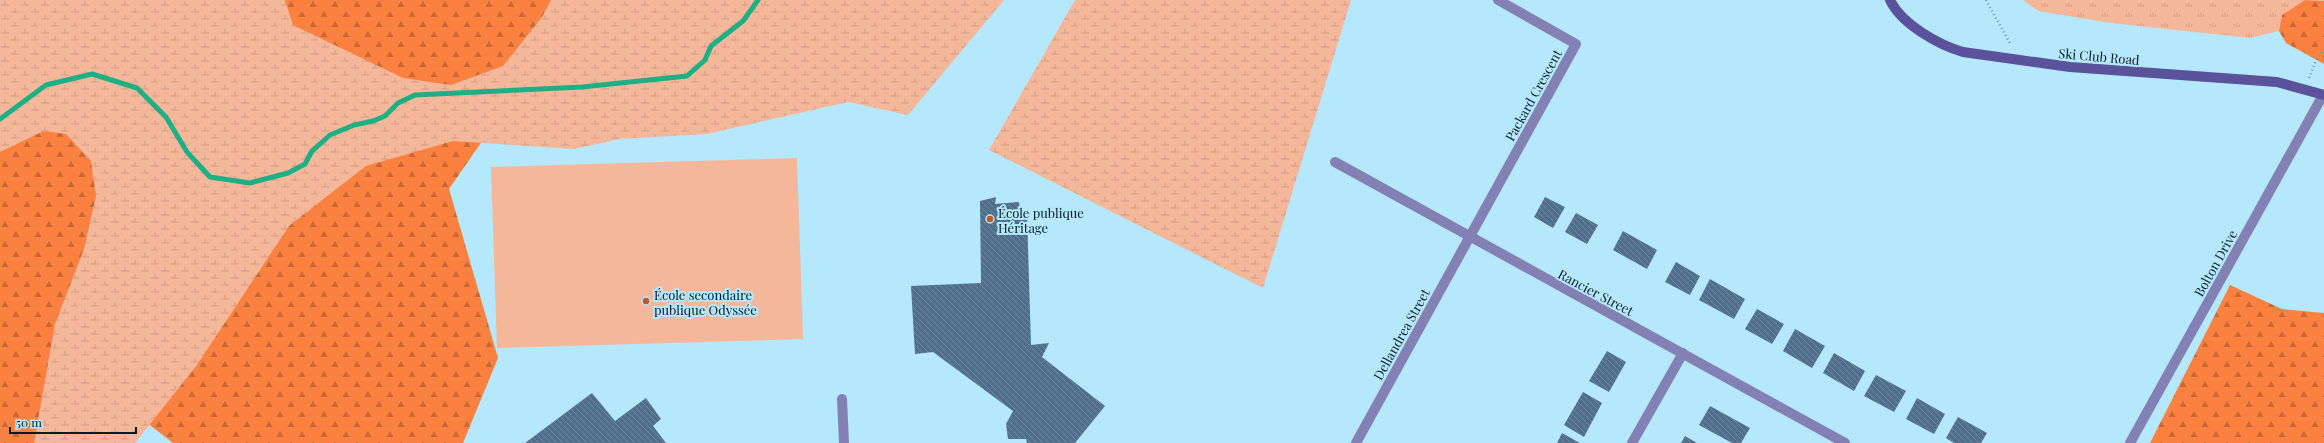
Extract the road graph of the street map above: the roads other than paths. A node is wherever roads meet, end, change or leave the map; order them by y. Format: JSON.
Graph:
{"nodes":[{"id":1,"x":1498,"y":0,"type":"edge"},
{"id":2,"x":1890,"y":0,"type":"edge"},
{"id":3,"x":2323,"y":95,"type":"edge"},
{"id":4,"x":1335,"y":162,"type":"dead end"},
{"id":5,"x":1468,"y":237,"type":"junction"},
{"id":6,"x":1683,"y":353,"type":"junction"},
{"id":7,"x":842,"y":399,"type":"dead end"},
{"id":8,"x":844,"y":443,"type":"edge"},
{"id":9,"x":1356,"y":443,"type":"edge"},
{"id":10,"x":1632,"y":443,"type":"edge"},
{"id":11,"x":1845,"y":443,"type":"edge"},
{"id":12,"x":2130,"y":443,"type":"edge"}],
"edges":[{"from":1,"to":5,"type":"street","name":"Packard Crescent"},
{"from":2,"to":3,"type":"street","name":"Ski Club Road"},
{"from":3,"to":12,"type":"street","name":"Bolton Drive"},
{"from":4,"to":5,"type":"street","name":"Rancier Street"},
{"from":5,"to":6,"type":"street","name":"Rancier Street"},
{"from":5,"to":9,"type":"street","name":"Dellandrea Street"},
{"from":6,"to":10,"type":"street"},
{"from":6,"to":11,"type":"street","name":"Rancier Street"},
{"from":7,"to":8,"type":"street"}]}
